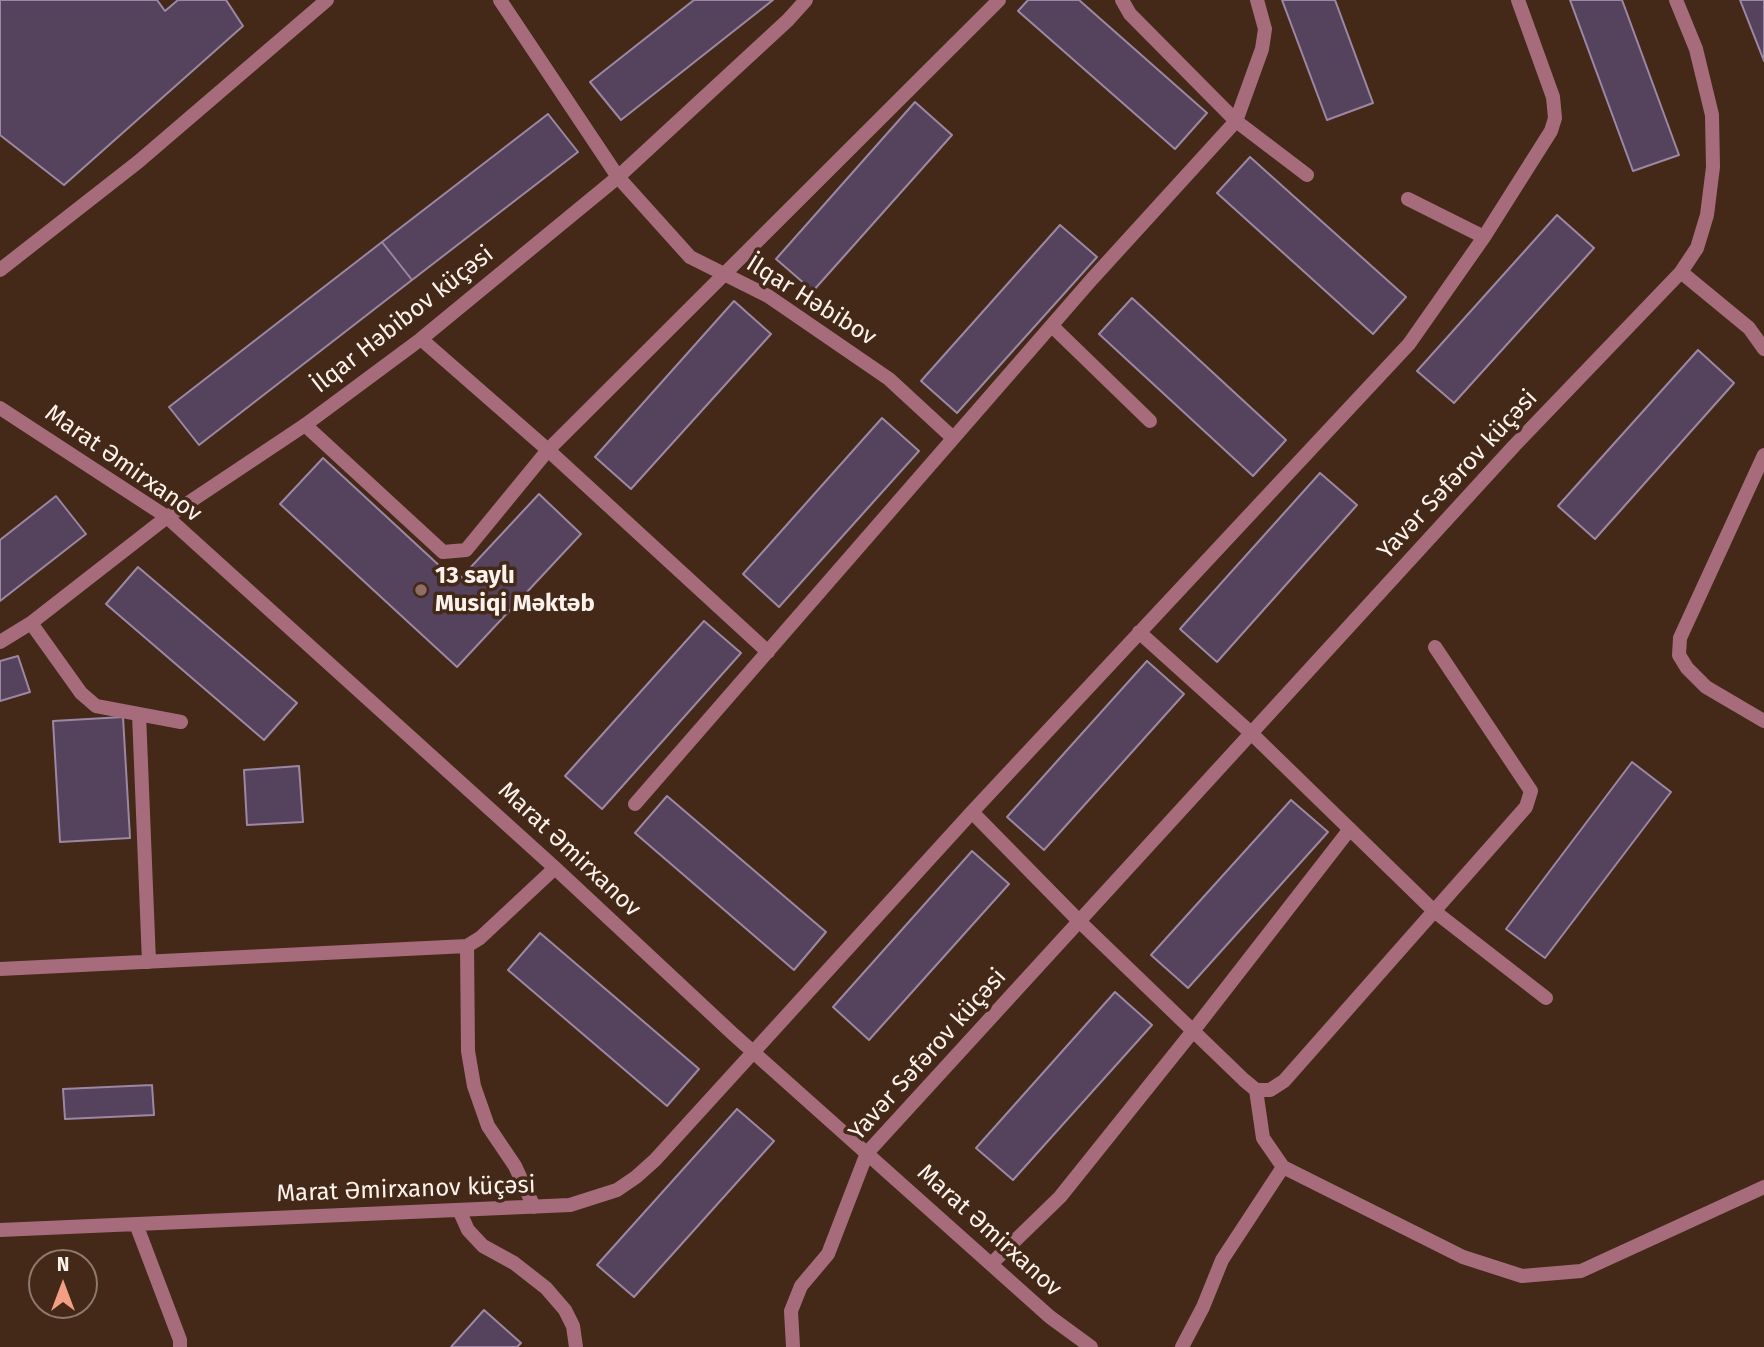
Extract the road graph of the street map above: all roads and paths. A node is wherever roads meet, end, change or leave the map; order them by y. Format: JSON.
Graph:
{"nodes":[{"id":1,"x":327,"y":0,"type":"edge"},
{"id":2,"x":500,"y":0,"type":"edge"},
{"id":3,"x":806,"y":0,"type":"edge"},
{"id":4,"x":999,"y":0,"type":"edge"},
{"id":5,"x":1122,"y":0,"type":"edge"},
{"id":6,"x":1257,"y":0,"type":"edge"},
{"id":7,"x":1518,"y":0,"type":"edge"},
{"id":8,"x":1676,"y":0,"type":"edge"},
{"id":9,"x":1236,"y":121,"type":"junction"},
{"id":10,"x":1307,"y":175,"type":"dead end"},
{"id":11,"x":618,"y":177,"type":"junction"},
{"id":12,"x":1408,"y":198,"type":"dead end"},
{"id":13,"x":1484,"y":237,"type":"junction"},
{"id":14,"x":0,"y":270,"type":"edge"},
{"id":15,"x":1681,"y":272,"type":"junction"},
{"id":16,"x":725,"y":274,"type":"junction"},
{"id":17,"x":1052,"y":326,"type":"junction"},
{"id":18,"x":421,"y":339,"type":"junction"},
{"id":19,"x":1764,"y":349,"type":"edge"},
{"id":20,"x":0,"y":408,"type":"edge"},
{"id":21,"x":1150,"y":421,"type":"dead end"},
{"id":22,"x":305,"y":425,"type":"junction"},
{"id":23,"x":953,"y":438,"type":"junction"},
{"id":24,"x":548,"y":450,"type":"junction"},
{"id":25,"x":1764,"y":455,"type":"edge"},
{"id":26,"x":167,"y":517,"type":"junction"},
{"id":27,"x":31,"y":623,"type":"junction"},
{"id":28,"x":1139,"y":632,"type":"junction"},
{"id":29,"x":0,"y":642,"type":"edge"},
{"id":30,"x":1435,"y":648,"type":"dead end"},
{"id":31,"x":768,"y":652,"type":"junction"},
{"id":32,"x":139,"y":714,"type":"junction"},
{"id":33,"x":1764,"y":721,"type":"edge"},
{"id":34,"x":181,"y":722,"type":"dead end"},
{"id":35,"x":1251,"y":733,"type":"junction"},
{"id":36,"x":635,"y":804,"type":"dead end"},
{"id":37,"x":972,"y":812,"type":"junction"},
{"id":38,"x":1350,"y":830,"type":"junction"},
{"id":39,"x":555,"y":868,"type":"junction"},
{"id":40,"x":1433,"y":911,"type":"junction"},
{"id":41,"x":1079,"y":922,"type":"junction"},
{"id":42,"x":467,"y":946,"type":"junction"},
{"id":43,"x":149,"y":962,"type":"junction"},
{"id":44,"x":0,"y":969,"type":"edge"},
{"id":45,"x":1546,"y":998,"type":"dead end"},
{"id":46,"x":1194,"y":1031,"type":"junction"},
{"id":47,"x":754,"y":1051,"type":"junction"},
{"id":48,"x":1256,"y":1090,"type":"junction"},
{"id":49,"x":867,"y":1153,"type":"junction"},
{"id":50,"x":1283,"y":1167,"type":"junction"},
{"id":51,"x":1764,"y":1187,"type":"edge"},
{"id":52,"x":534,"y":1207,"type":"junction"},
{"id":53,"x":459,"y":1210,"type":"junction"},
{"id":54,"x":136,"y":1224,"type":"junction"},
{"id":55,"x":0,"y":1230,"type":"edge"},
{"id":56,"x":991,"y":1264,"type":"junction"},
{"id":57,"x":180,"y":1347,"type":"edge"},
{"id":58,"x":576,"y":1347,"type":"edge"},
{"id":59,"x":793,"y":1347,"type":"edge"},
{"id":60,"x":1091,"y":1347,"type":"edge"},
{"id":61,"x":1182,"y":1347,"type":"edge"}],
"edges":[{"from":1,"to":14,"type":"street"},
{"from":2,"to":11,"type":"street","name":"İlqar Həbibov"},
{"from":3,"to":11,"type":"street","name":"İlqar Həbibov küçəsi"},
{"from":4,"to":16,"type":"street"},
{"from":5,"to":9,"type":"street"},
{"from":6,"to":9,"type":"street"},
{"from":7,"to":13,"type":"street"},
{"from":8,"to":15,"type":"street","name":"Yavər Səfərov küçəsi"},
{"from":9,"to":10,"type":"street"},
{"from":9,"to":17,"type":"street"},
{"from":11,"to":16,"type":"street","name":"İlqar Həbibov"},
{"from":11,"to":18,"type":"street","name":"İlqar Həbibov küçəsi"},
{"from":12,"to":13,"type":"street"},
{"from":13,"to":28,"type":"street"},
{"from":15,"to":19,"type":"street"},
{"from":15,"to":35,"type":"street","name":"Yavər Səfərov küçəsi"},
{"from":16,"to":23,"type":"street","name":"İlqar Həbibov"},
{"from":16,"to":24,"type":"street"},
{"from":17,"to":21,"type":"street"},
{"from":17,"to":23,"type":"street"},
{"from":18,"to":22,"type":"street","name":"İlqar Həbibov küçəsi"},
{"from":18,"to":24,"type":"street"},
{"from":20,"to":26,"type":"street","name":"Marat Əmirxanov"},
{"from":22,"to":24,"type":"street"},
{"from":22,"to":26,"type":"street","name":"İlqar Həbibov küçəsi"},
{"from":23,"to":31,"type":"street"},
{"from":24,"to":31,"type":"street"},
{"from":25,"to":33,"type":"street"},
{"from":26,"to":27,"type":"street","name":"İlqar Həbibov küçəsi"},
{"from":26,"to":39,"type":"street","name":"Marat Əmirxanov"},
{"from":27,"to":29,"type":"street","name":"İlqar Həbibov küçəsi"},
{"from":27,"to":32,"type":"street"},
{"from":28,"to":35,"type":"street"},
{"from":28,"to":37,"type":"street"},
{"from":30,"to":40,"type":"street"},
{"from":31,"to":36,"type":"street"},
{"from":32,"to":34,"type":"street"},
{"from":32,"to":43,"type":"street"},
{"from":35,"to":38,"type":"street"},
{"from":35,"to":41,"type":"street","name":"Yavər Səfərov küçəsi"},
{"from":37,"to":41,"type":"street"},
{"from":37,"to":47,"type":"street"},
{"from":38,"to":40,"type":"street"},
{"from":38,"to":46,"type":"street"},
{"from":39,"to":42,"type":"street"},
{"from":39,"to":47,"type":"street","name":"Marat Əmirxanov"},
{"from":40,"to":45,"type":"street"},
{"from":40,"to":48,"type":"street"},
{"from":41,"to":46,"type":"street"},
{"from":41,"to":49,"type":"street","name":"Yavər Səfərov küçəsi"},
{"from":42,"to":43,"type":"street"},
{"from":42,"to":52,"type":"street"},
{"from":43,"to":44,"type":"street"},
{"from":46,"to":48,"type":"street"},
{"from":46,"to":56,"type":"street"},
{"from":47,"to":49,"type":"street","name":"Marat Əmirxanov"},
{"from":47,"to":52,"type":"street","name":"Marat Əmirxanov küçəsi"},
{"from":48,"to":50,"type":"street"},
{"from":49,"to":56,"type":"street","name":"Marat Əmirxanov"},
{"from":49,"to":59,"type":"street","name":"Yavər Səfərov küçəsi"},
{"from":50,"to":51,"type":"street"},
{"from":50,"to":61,"type":"street"},
{"from":52,"to":53,"type":"street","name":"Marat Əmirxanov küçəsi"},
{"from":53,"to":54,"type":"street","name":"Marat Əmirxanov küçəsi"},
{"from":53,"to":58,"type":"street"},
{"from":54,"to":55,"type":"street","name":"Marat Əmirxanov küçəsi"},
{"from":54,"to":57,"type":"street"},
{"from":56,"to":60,"type":"street","name":"Marat Əmirxanov"}]}
